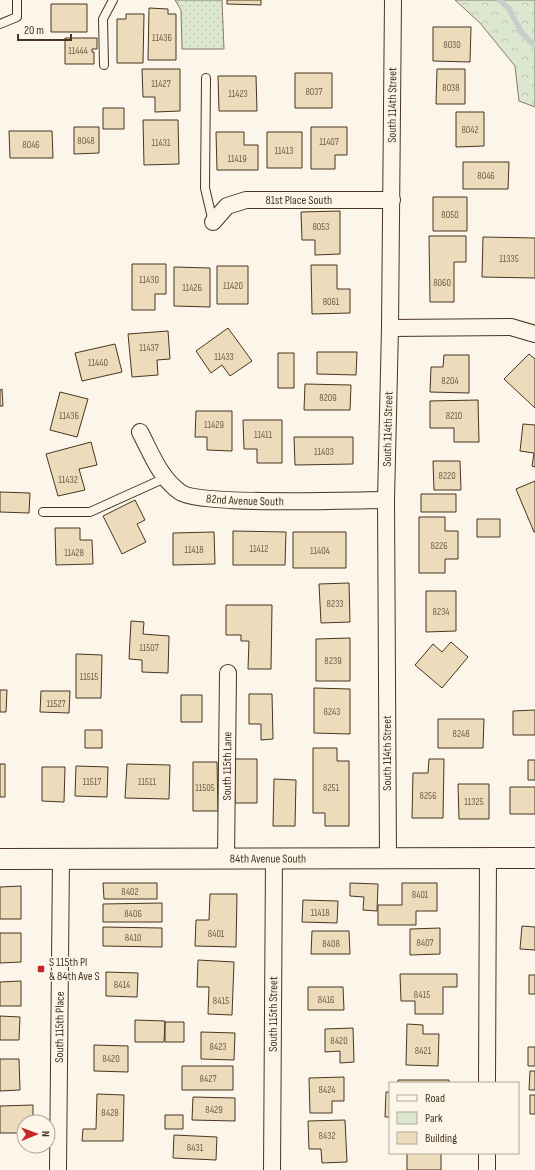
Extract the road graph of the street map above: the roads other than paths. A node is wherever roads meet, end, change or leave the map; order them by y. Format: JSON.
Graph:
{"nodes":[{"id":1,"x":17,"y":0,"type":"edge"},
{"id":2,"x":113,"y":0,"type":"edge"},
{"id":3,"x":393,"y":0,"type":"edge"},
{"id":4,"x":0,"y":24,"type":"edge"},
{"id":5,"x":104,"y":65,"type":"dead end"},
{"id":6,"x":206,"y":78,"type":"dead end"},
{"id":7,"x":392,"y":200,"type":"junction"},
{"id":8,"x":213,"y":222,"type":"joint"},
{"id":9,"x":390,"y":328,"type":"junction"},
{"id":10,"x":535,"y":334,"type":"edge"},
{"id":11,"x":140,"y":432,"type":"dead end"},
{"id":12,"x":165,"y":478,"type":"junction"},
{"id":13,"x":386,"y":500,"type":"junction"},
{"id":14,"x":43,"y":512,"type":"dead end"},
{"id":15,"x":228,"y":673,"type":"dead end"},
{"id":16,"x":274,"y":858,"type":"junction"},
{"id":17,"x":388,"y":858,"type":"junction"},
{"id":18,"x":488,"y":858,"type":"junction"},
{"id":19,"x":535,"y":858,"type":"edge"},
{"id":20,"x":0,"y":859,"type":"edge"},
{"id":21,"x":61,"y":859,"type":"junction"},
{"id":22,"x":226,"y":859,"type":"junction"},
{"id":23,"x":487,"y":1082,"type":"edge"},
{"id":24,"x":487,"y":1154,"type":"edge"},
{"id":25,"x":58,"y":1170,"type":"edge"},
{"id":26,"x":272,"y":1170,"type":"edge"},
{"id":27,"x":487,"y":1170,"type":"edge"}],
"edges":[{"from":1,"to":4,"type":"lane"},
{"from":2,"to":5,"type":"lane"},
{"from":3,"to":7,"type":"street","name":"South 114th Street"},
{"from":6,"to":8,"type":"lane"},
{"from":7,"to":8,"type":"street","name":"81st Place South"},
{"from":7,"to":9,"type":"street","name":"South 114th Street"},
{"from":9,"to":10,"type":"street"},
{"from":9,"to":13,"type":"street","name":"South 114th Street"},
{"from":11,"to":12,"type":"street","name":"82nd Avenue South"},
{"from":12,"to":13,"type":"street","name":"82nd Avenue South"},
{"from":12,"to":14,"type":"lane"},
{"from":13,"to":17,"type":"street","name":"South 114th Street"},
{"from":15,"to":22,"type":"street","name":"South 115th Lane"},
{"from":16,"to":17,"type":"street","name":"84th Avenue South"},
{"from":16,"to":22,"type":"street","name":"84th Avenue South"},
{"from":16,"to":26,"type":"street","name":"South 115th Street"},
{"from":17,"to":18,"type":"street","name":"84th Avenue South"},
{"from":18,"to":19,"type":"street","name":"84th Avenue South"},
{"from":18,"to":23,"type":"street"},
{"from":20,"to":21,"type":"street","name":"84th Avenue South"},
{"from":21,"to":22,"type":"street","name":"84th Avenue South"},
{"from":21,"to":25,"type":"street","name":"South 115th Place"},
{"from":24,"to":27,"type":"street"}]}
